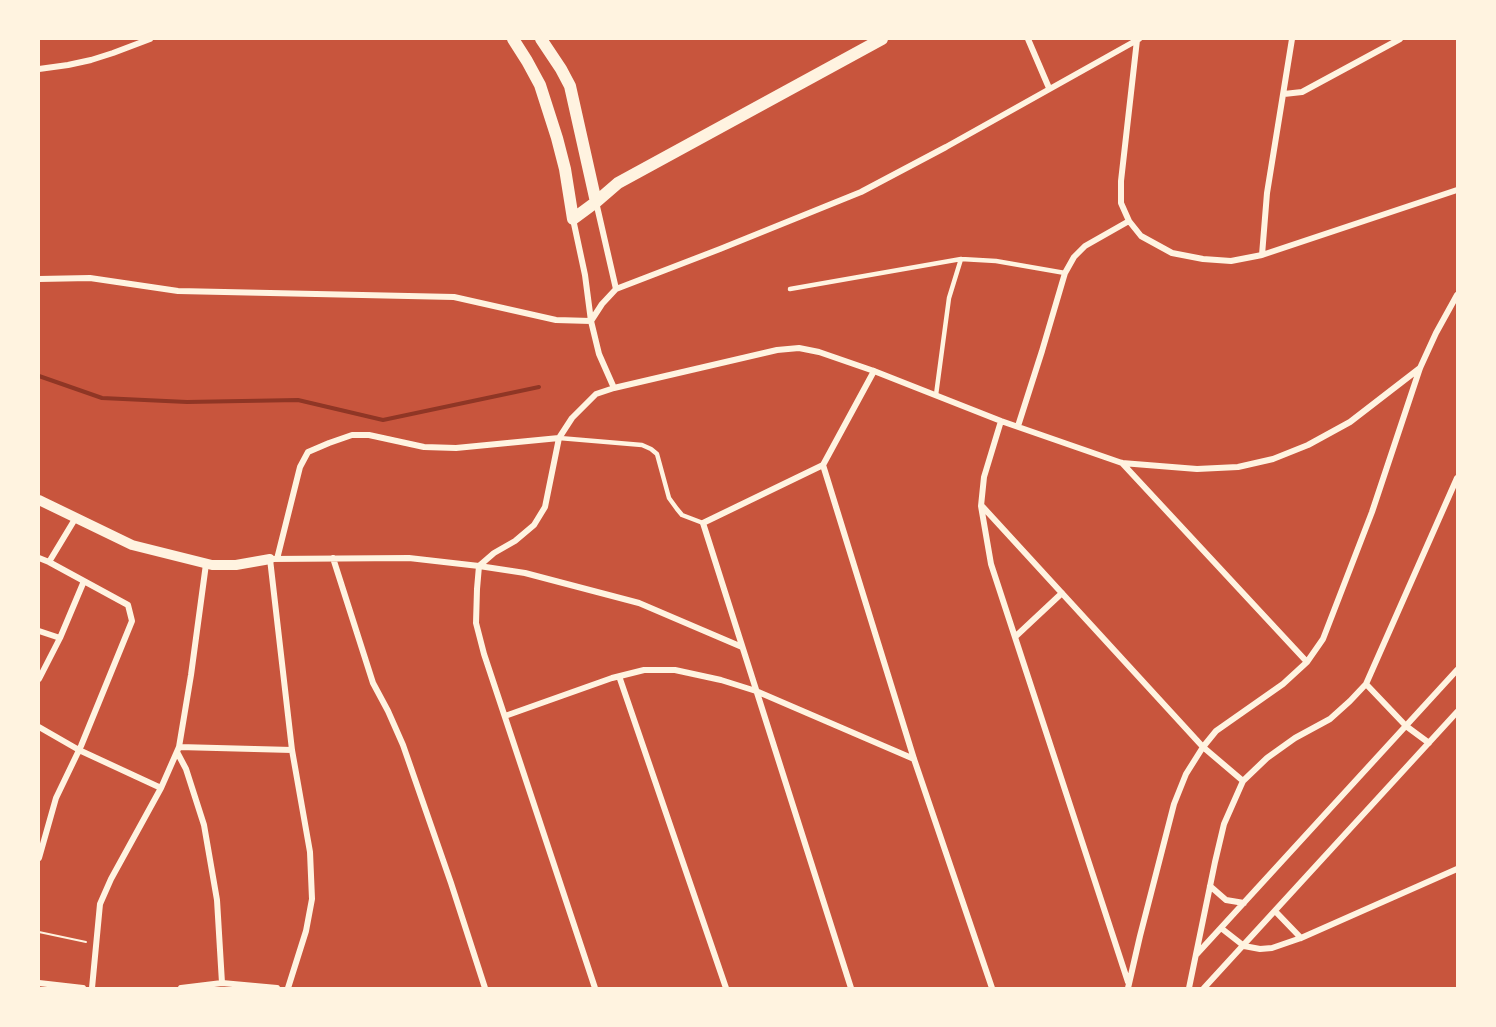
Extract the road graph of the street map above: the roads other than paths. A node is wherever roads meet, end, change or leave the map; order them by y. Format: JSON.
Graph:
{"nodes":[{"id":1,"x":150,"y":39,"type":"edge"},
{"id":2,"x":513,"y":39,"type":"edge"},
{"id":3,"x":541,"y":39,"type":"edge"},
{"id":4,"x":882,"y":39,"type":"edge"},
{"id":5,"x":1028,"y":39,"type":"edge"},
{"id":6,"x":1292,"y":39,"type":"edge"},
{"id":7,"x":1400,"y":39,"type":"edge"},
{"id":8,"x":1138,"y":40,"type":"edge"},
{"id":9,"x":39,"y":69,"type":"edge"},
{"id":10,"x":1049,"y":88,"type":"junction"},
{"id":11,"x":1284,"y":94,"type":"junction"},
{"id":12,"x":1457,"y":190,"type":"edge"},
{"id":13,"x":596,"y":202,"type":"junction"},
{"id":14,"x":573,"y":219,"type":"junction"},
{"id":15,"x":1129,"y":221,"type":"junction"},
{"id":16,"x":1262,"y":255,"type":"junction"},
{"id":17,"x":961,"y":260,"type":"junction"},
{"id":18,"x":1065,"y":273,"type":"junction"},
{"id":19,"x":39,"y":279,"type":"edge"},
{"id":20,"x":616,"y":289,"type":"junction"},
{"id":21,"x":790,"y":290,"type":"dead end"},
{"id":22,"x":1457,"y":295,"type":"edge"},
{"id":23,"x":591,"y":321,"type":"junction"},
{"id":24,"x":1420,"y":368,"type":"junction"},
{"id":25,"x":874,"y":371,"type":"junction"},
{"id":26,"x":614,"y":388,"type":"junction"},
{"id":27,"x":936,"y":395,"type":"junction"},
{"id":28,"x":1001,"y":420,"type":"junction"},
{"id":29,"x":1018,"y":426,"type":"junction"},
{"id":30,"x":559,"y":438,"type":"junction"},
{"id":31,"x":1122,"y":463,"type":"junction"},
{"id":32,"x":823,"y":465,"type":"junction"},
{"id":33,"x":1457,"y":478,"type":"edge"},
{"id":34,"x":39,"y":500,"type":"edge"},
{"id":35,"x":981,"y":506,"type":"junction"},
{"id":36,"x":75,"y":519,"type":"junction"},
{"id":37,"x":703,"y":523,"type":"junction"},
{"id":38,"x":39,"y":558,"type":"edge"},
{"id":39,"x":333,"y":558,"type":"junction"},
{"id":40,"x":273,"y":559,"type":"junction"},
{"id":41,"x":49,"y":562,"type":"junction"},
{"id":42,"x":206,"y":564,"type":"junction"},
{"id":43,"x":479,"y":566,"type":"junction"},
{"id":44,"x":84,"y":581,"type":"junction"},
{"id":45,"x":1062,"y":593,"type":"junction"},
{"id":46,"x":39,"y":631,"type":"edge"},
{"id":47,"x":1015,"y":637,"type":"junction"},
{"id":48,"x":60,"y":638,"type":"junction"},
{"id":49,"x":742,"y":647,"type":"junction"},
{"id":50,"x":1307,"y":662,"type":"junction"},
{"id":51,"x":1457,"y":670,"type":"edge"},
{"id":52,"x":620,"y":676,"type":"junction"},
{"id":53,"x":39,"y":679,"type":"edge"},
{"id":54,"x":1366,"y":684,"type":"junction"},
{"id":55,"x":756,"y":691,"type":"junction"},
{"id":56,"x":1457,"y":712,"type":"edge"},
{"id":57,"x":505,"y":716,"type":"junction"},
{"id":58,"x":1406,"y":726,"type":"junction"},
{"id":59,"x":39,"y":727,"type":"edge"},
{"id":60,"x":1429,"y":743,"type":"junction"},
{"id":61,"x":1203,"y":747,"type":"junction"},
{"id":62,"x":80,"y":750,"type":"junction"},
{"id":63,"x":178,"y":750,"type":"junction"},
{"id":64,"x":292,"y":750,"type":"junction"},
{"id":65,"x":914,"y":759,"type":"junction"},
{"id":66,"x":1243,"y":781,"type":"junction"},
{"id":67,"x":160,"y":788,"type":"junction"},
{"id":68,"x":39,"y":858,"type":"edge"},
{"id":69,"x":1457,"y":869,"type":"edge"},
{"id":70,"x":1210,"y":886,"type":"junction"},
{"id":71,"x":1244,"y":903,"type":"junction"},
{"id":72,"x":1275,"y":911,"type":"junction"},
{"id":73,"x":1221,"y":928,"type":"junction"},
{"id":74,"x":1301,"y":938,"type":"junction"},
{"id":75,"x":1244,"y":945,"type":"junction"},
{"id":76,"x":1196,"y":955,"type":"junction"},
{"id":77,"x":39,"y":983,"type":"edge"},
{"id":78,"x":222,"y":983,"type":"junction"},
{"id":79,"x":1129,"y":986,"type":"edge"},
{"id":80,"x":83,"y":988,"type":"edge"},
{"id":81,"x":92,"y":988,"type":"edge"},
{"id":82,"x":181,"y":988,"type":"edge"},
{"id":83,"x":277,"y":988,"type":"edge"},
{"id":84,"x":288,"y":988,"type":"edge"},
{"id":85,"x":485,"y":988,"type":"edge"},
{"id":86,"x":595,"y":988,"type":"edge"},
{"id":87,"x":726,"y":988,"type":"edge"},
{"id":88,"x":851,"y":988,"type":"edge"},
{"id":89,"x":992,"y":988,"type":"edge"},
{"id":90,"x":1188,"y":988,"type":"edge"},
{"id":91,"x":1204,"y":988,"type":"edge"}],
"edges":[{"from":1,"to":9,"type":"street"},
{"from":2,"to":14,"type":"main road"},
{"from":3,"to":13,"type":"main road"},
{"from":4,"to":13,"type":"main road"},
{"from":5,"to":10,"type":"street"},
{"from":6,"to":11,"type":"street"},
{"from":7,"to":11,"type":"street"},
{"from":8,"to":10,"type":"street"},
{"from":8,"to":15,"type":"street"},
{"from":10,"to":20,"type":"street"},
{"from":11,"to":16,"type":"street"},
{"from":12,"to":16,"type":"street"},
{"from":13,"to":14,"type":"main road"},
{"from":13,"to":20,"type":"street"},
{"from":14,"to":23,"type":"street"},
{"from":15,"to":16,"type":"street"},
{"from":15,"to":18,"type":"street"},
{"from":17,"to":18,"type":"lane"},
{"from":17,"to":21,"type":"lane"},
{"from":17,"to":27,"type":"lane"},
{"from":18,"to":29,"type":"street"},
{"from":19,"to":23,"type":"street"},
{"from":20,"to":23,"type":"street"},
{"from":22,"to":24,"type":"street"},
{"from":23,"to":26,"type":"street"},
{"from":24,"to":31,"type":"street"},
{"from":24,"to":50,"type":"street"},
{"from":25,"to":26,"type":"street"},
{"from":25,"to":27,"type":"street"},
{"from":25,"to":32,"type":"street"},
{"from":26,"to":30,"type":"street"},
{"from":27,"to":28,"type":"street"},
{"from":28,"to":29,"type":"street"},
{"from":28,"to":35,"type":"street"},
{"from":29,"to":31,"type":"street"},
{"from":30,"to":37,"type":"lane"},
{"from":30,"to":40,"type":"street"},
{"from":30,"to":43,"type":"street"},
{"from":31,"to":50,"type":"street"},
{"from":32,"to":37,"type":"street"},
{"from":32,"to":65,"type":"street"},
{"from":33,"to":54,"type":"street"},
{"from":34,"to":36,"type":"street"},
{"from":35,"to":45,"type":"street"},
{"from":35,"to":47,"type":"street"},
{"from":36,"to":41,"type":"street"},
{"from":36,"to":42,"type":"street"},
{"from":37,"to":49,"type":"street"},
{"from":38,"to":41,"type":"street"},
{"from":39,"to":40,"type":"street"},
{"from":39,"to":43,"type":"street"},
{"from":39,"to":85,"type":"street"},
{"from":40,"to":42,"type":"street"},
{"from":40,"to":64,"type":"street"},
{"from":41,"to":44,"type":"street"},
{"from":42,"to":63,"type":"street"},
{"from":43,"to":49,"type":"street"},
{"from":43,"to":57,"type":"street"},
{"from":44,"to":48,"type":"street"},
{"from":44,"to":62,"type":"street"},
{"from":45,"to":47,"type":"street"},
{"from":45,"to":61,"type":"street"},
{"from":46,"to":48,"type":"street"},
{"from":47,"to":79,"type":"street"},
{"from":48,"to":53,"type":"street"},
{"from":49,"to":55,"type":"street"},
{"from":50,"to":61,"type":"street"},
{"from":51,"to":58,"type":"street"},
{"from":52,"to":55,"type":"street"},
{"from":52,"to":57,"type":"street"},
{"from":52,"to":87,"type":"street"},
{"from":54,"to":58,"type":"street"},
{"from":54,"to":66,"type":"street"},
{"from":55,"to":65,"type":"street"},
{"from":55,"to":88,"type":"street"},
{"from":56,"to":60,"type":"street"},
{"from":57,"to":86,"type":"street"},
{"from":58,"to":60,"type":"street"},
{"from":58,"to":71,"type":"street"},
{"from":59,"to":62,"type":"street"},
{"from":60,"to":72,"type":"street"},
{"from":61,"to":66,"type":"street"},
{"from":61,"to":79,"type":"street"},
{"from":62,"to":67,"type":"street"},
{"from":62,"to":68,"type":"street"},
{"from":63,"to":64,"type":"street"},
{"from":63,"to":67,"type":"street"},
{"from":63,"to":78,"type":"street"},
{"from":64,"to":84,"type":"street"},
{"from":65,"to":89,"type":"street"},
{"from":66,"to":70,"type":"street"},
{"from":67,"to":81,"type":"street"},
{"from":69,"to":74,"type":"street"},
{"from":70,"to":71,"type":"street"},
{"from":70,"to":76,"type":"street"},
{"from":71,"to":73,"type":"street"},
{"from":72,"to":74,"type":"street"},
{"from":72,"to":75,"type":"street"},
{"from":73,"to":75,"type":"street"},
{"from":73,"to":76,"type":"street"},
{"from":74,"to":75,"type":"street"},
{"from":75,"to":91,"type":"street"},
{"from":76,"to":90,"type":"street"},
{"from":77,"to":80,"type":"street"},
{"from":78,"to":82,"type":"street"},
{"from":78,"to":83,"type":"street"}]}
